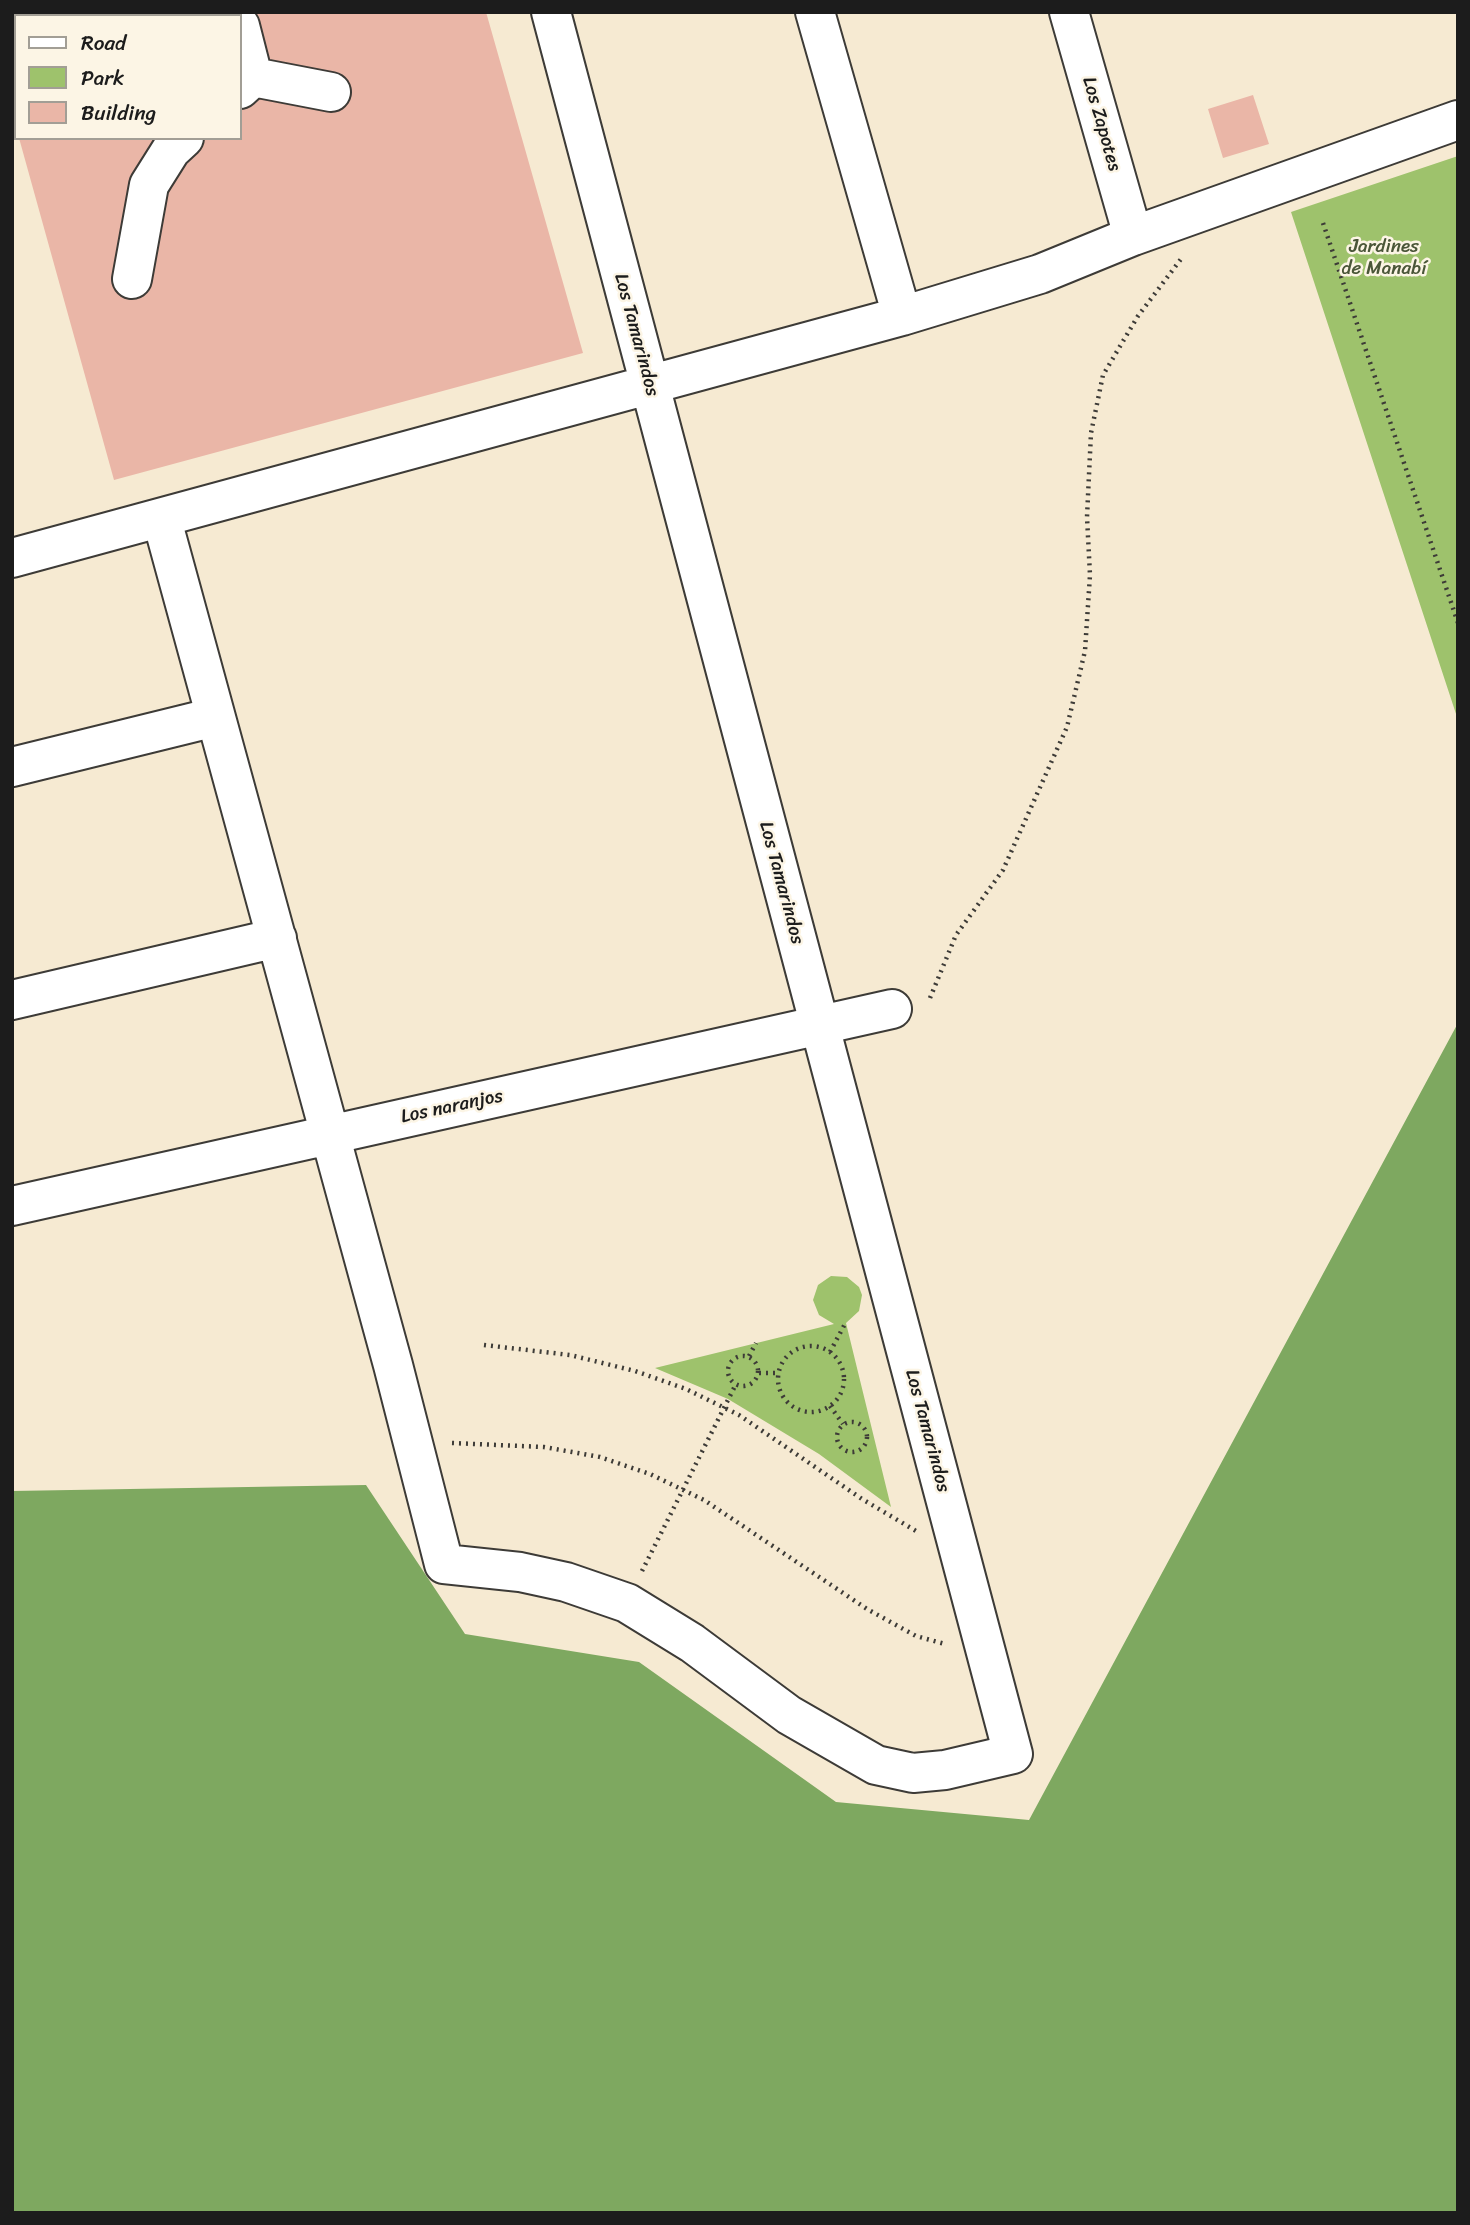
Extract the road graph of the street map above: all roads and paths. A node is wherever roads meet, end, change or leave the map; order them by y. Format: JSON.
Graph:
{"nodes":[{"id":1,"x":551,"y":12,"type":"edge"},
{"id":2,"x":815,"y":12,"type":"edge"},
{"id":3,"x":1069,"y":12,"type":"edge"},
{"id":4,"x":242,"y":45,"type":"edge"},
{"id":5,"x":246,"y":83,"type":"edge"},
{"id":6,"x":331,"y":92,"type":"dead end"},
{"id":7,"x":1458,"y":120,"type":"edge"},
{"id":8,"x":182,"y":140,"type":"edge"},
{"id":9,"x":1222,"y":206,"type":"junction"},
{"id":10,"x":1323,"y":223,"type":"dead end"},
{"id":11,"x":1133,"y":236,"type":"junction"},
{"id":12,"x":132,"y":279,"type":"dead end"},
{"id":13,"x":902,"y":316,"type":"junction"},
{"id":14,"x":650,"y":386,"type":"junction"},
{"id":15,"x":162,"y":520,"type":"junction"},
{"id":16,"x":12,"y":558,"type":"edge"},
{"id":17,"x":1458,"y":623,"type":"edge"},
{"id":18,"x":215,"y":717,"type":"junction"},
{"id":19,"x":12,"y":767,"type":"edge"},
{"id":20,"x":277,"y":938,"type":"junction"},
{"id":21,"x":930,"y":998,"type":"dead end"},
{"id":22,"x":12,"y":1000,"type":"edge"},
{"id":23,"x":892,"y":1009,"type":"dead end"},
{"id":24,"x":819,"y":1026,"type":"junction"},
{"id":25,"x":331,"y":1134,"type":"junction"},
{"id":26,"x":12,"y":1206,"type":"edge"},
{"id":27,"x":846,"y":1322,"type":"dead end"},
{"id":28,"x":756,"y":1343,"type":"dead end"},
{"id":29,"x":484,"y":1345,"type":"dead end"},
{"id":30,"x":830,"y":1352,"type":"junction"},
{"id":31,"x":748,"y":1356,"type":"junction"},
{"id":32,"x":759,"y":1373,"type":"junction"},
{"id":33,"x":778,"y":1373,"type":"junction"},
{"id":34,"x":736,"y":1384,"type":"junction"},
{"id":35,"x":830,"y":1406,"type":"junction"},
{"id":36,"x":725,"y":1407,"type":"junction"},
{"id":37,"x":843,"y":1424,"type":"junction"},
{"id":38,"x":412,"y":1441,"type":"junction"},
{"id":39,"x":683,"y":1489,"type":"junction"},
{"id":40,"x":957,"y":1545,"type":"junction"},
{"id":41,"x":627,"y":1603,"type":"junction"},
{"id":42,"x":987,"y":1656,"type":"junction"}],
"edges":[{"from":1,"to":14,"type":"street","name":"Los Tamarindos"},
{"from":2,"to":13,"type":"street"},
{"from":3,"to":11,"type":"street","name":"Los Zapotes"},
{"from":4,"to":5,"type":"street"},
{"from":5,"to":6,"type":"street"},
{"from":7,"to":9,"type":"street"},
{"from":8,"to":12,"type":"street"},
{"from":9,"to":11,"type":"street"},
{"from":9,"to":21,"type":"path"},
{"from":10,"to":17,"type":"path"},
{"from":11,"to":13,"type":"street"},
{"from":13,"to":14,"type":"street"},
{"from":14,"to":15,"type":"street"},
{"from":14,"to":24,"type":"street","name":"Los Tamarindos"},
{"from":15,"to":16,"type":"street"},
{"from":15,"to":18,"type":"street"},
{"from":18,"to":19,"type":"street"},
{"from":18,"to":20,"type":"street"},
{"from":20,"to":22,"type":"street"},
{"from":20,"to":25,"type":"street"},
{"from":23,"to":24,"type":"street","name":"Los naranjos"},
{"from":24,"to":25,"type":"street","name":"Los naranjos"},
{"from":24,"to":40,"type":"street","name":"Los Tamarindos"},
{"from":25,"to":26,"type":"street","name":"Los naranjos"},
{"from":25,"to":38,"type":"street"},
{"from":27,"to":30,"type":"path"},
{"from":28,"to":31,"type":"path"},
{"from":29,"to":36,"type":"path"},
{"from":30,"to":33,"type":"path"},
{"from":30,"to":35,"type":"path"},
{"from":31,"to":32,"type":"path"},
{"from":31,"to":34,"type":"path"},
{"from":32,"to":33,"type":"path"},
{"from":32,"to":34,"type":"path"},
{"from":33,"to":35,"type":"path"},
{"from":34,"to":36,"type":"path"},
{"from":35,"to":37,"type":"path"},
{"from":36,"to":39,"type":"path"},
{"from":36,"to":40,"type":"path"},
{"from":37,"to":37,"type":"path"},
{"from":38,"to":39,"type":"path"},
{"from":38,"to":41,"type":"street"},
{"from":39,"to":41,"type":"path"},
{"from":39,"to":42,"type":"path"},
{"from":40,"to":42,"type":"street","name":"Los Tamarindos"},
{"from":41,"to":42,"type":"street","name":"Los Tamarindos"}]}
